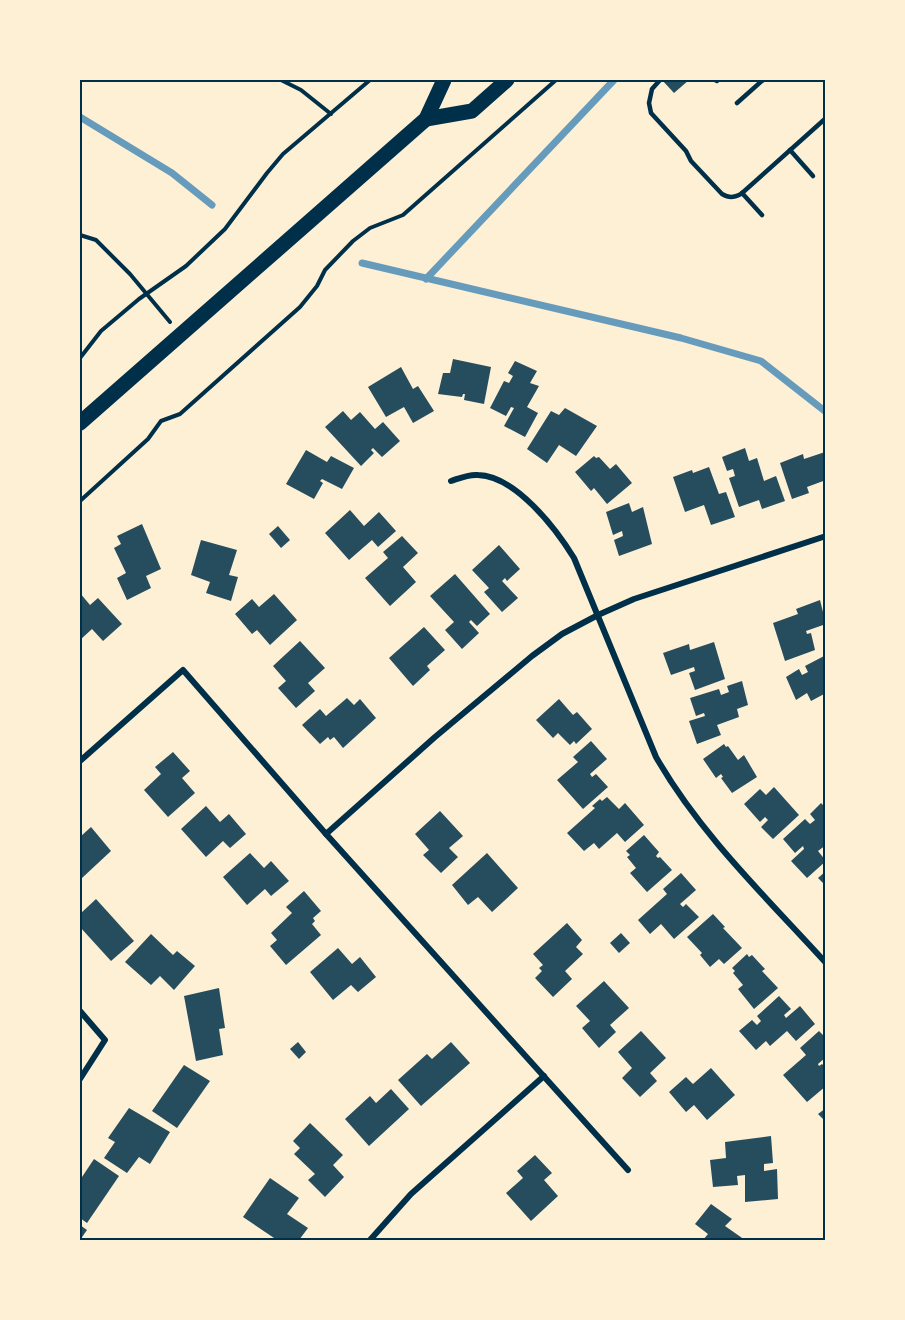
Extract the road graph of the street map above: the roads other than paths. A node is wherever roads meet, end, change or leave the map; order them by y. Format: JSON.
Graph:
{"nodes":[{"id":1,"x":444,"y":80,"type":"edge"},
{"id":2,"x":507,"y":80,"type":"edge"},
{"id":3,"x":660,"y":80,"type":"edge"},
{"id":4,"x":763,"y":80,"type":"edge"},
{"id":5,"x":737,"y":103,"type":"dead end"},
{"id":6,"x":825,"y":118,"type":"edge"},
{"id":7,"x":426,"y":119,"type":"junction"},
{"id":8,"x":790,"y":150,"type":"junction"},
{"id":9,"x":813,"y":176,"type":"dead end"},
{"id":10,"x":742,"y":193,"type":"junction"},
{"id":11,"x":762,"y":215,"type":"dead end"},
{"id":12,"x":80,"y":423,"type":"edge"},
{"id":13,"x":451,"y":481,"type":"dead end"},
{"id":14,"x":825,"y":536,"type":"edge"},
{"id":15,"x":598,"y":615,"type":"junction"},
{"id":16,"x":80,"y":761,"type":"edge"},
{"id":17,"x":326,"y":834,"type":"junction"},
{"id":18,"x":825,"y":963,"type":"edge"},
{"id":19,"x":80,"y":1011,"type":"edge"},
{"id":20,"x":544,"y":1076,"type":"junction"},
{"id":21,"x":80,"y":1079,"type":"edge"},
{"id":22,"x":628,"y":1170,"type":"dead end"},
{"id":23,"x":370,"y":1240,"type":"edge"}],
"edges":[{"from":1,"to":7,"type":"main road"},
{"from":2,"to":7,"type":"main road"},
{"from":3,"to":10,"type":"lane"},
{"from":4,"to":5,"type":"lane"},
{"from":6,"to":8,"type":"lane"},
{"from":7,"to":12,"type":"main road"},
{"from":8,"to":9,"type":"lane"},
{"from":8,"to":10,"type":"lane"},
{"from":10,"to":11,"type":"lane"},
{"from":13,"to":15,"type":"street"},
{"from":14,"to":15,"type":"street"},
{"from":15,"to":17,"type":"street"},
{"from":15,"to":18,"type":"street"},
{"from":16,"to":17,"type":"street"},
{"from":17,"to":20,"type":"street"},
{"from":19,"to":21,"type":"street"},
{"from":20,"to":22,"type":"street"},
{"from":20,"to":23,"type":"street"}]}
